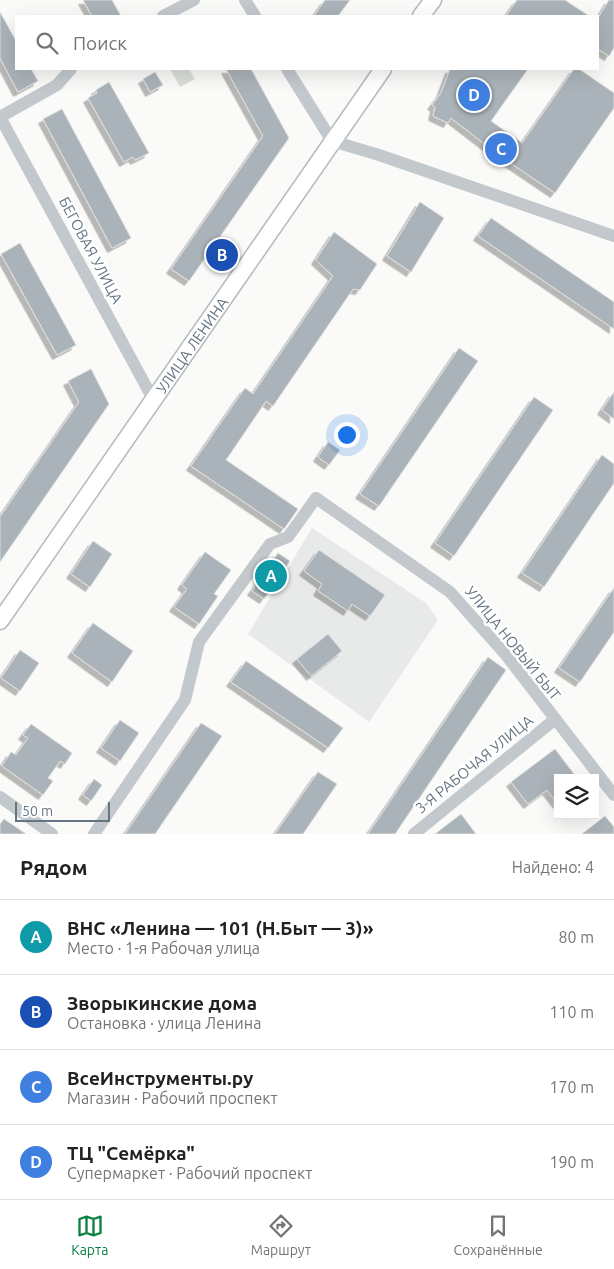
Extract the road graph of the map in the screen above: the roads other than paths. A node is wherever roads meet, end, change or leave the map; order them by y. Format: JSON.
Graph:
{"nodes":[{"id":1,"x":194,"y":0,"type":"edge"},
{"id":2,"x":245,"y":0,"type":"edge"},
{"id":3,"x":432,"y":0,"type":"edge"},
{"id":4,"x":165,"y":15,"type":"edge"},
{"id":5,"x":254,"y":15,"type":"edge"},
{"id":6,"x":422,"y":15,"type":"edge"},
{"id":7,"x":70,"y":70,"type":"edge"},
{"id":8,"x":288,"y":70,"type":"edge"},
{"id":9,"x":382,"y":70,"type":"edge"},
{"id":10,"x":1,"y":121,"type":"edge"},
{"id":11,"x":332,"y":141,"type":"junction"},
{"id":12,"x":614,"y":236,"type":"edge"},
{"id":13,"x":153,"y":399,"type":"junction"},
{"id":14,"x":0,"y":621,"type":"edge"},
{"id":15,"x":554,"y":720,"type":"junction"},
{"id":16,"x":614,"y":795,"type":"edge"},
{"id":17,"x":0,"y":797,"type":"edge"},
{"id":18,"x":52,"y":834,"type":"edge"},
{"id":19,"x":94,"y":834,"type":"edge"},
{"id":20,"x":414,"y":834,"type":"edge"}],
"edges":[{"from":1,"to":4,"type":"street"},
{"from":2,"to":5,"type":"street"},
{"from":3,"to":6,"type":"main road"},
{"from":7,"to":10,"type":"street"},
{"from":8,"to":11,"type":"street"},
{"from":9,"to":11,"type":"main road","name":"УЛИЦА ЛЕНИНА"},
{"from":10,"to":13,"type":"street","name":"БЕГОВАЯ УЛИЦА"},
{"from":11,"to":12,"type":"street"},
{"from":11,"to":13,"type":"main road","name":"УЛИЦА ЛЕНИНА"},
{"from":13,"to":14,"type":"main road","name":"УЛИЦА ЛЕНИНА"},
{"from":15,"to":16,"type":"street","name":"УЛИЦА НОВЫЙ БЫТ"},
{"from":15,"to":19,"type":"street","name":"УЛИЦА НОВЫЙ БЫТ"},
{"from":15,"to":20,"type":"street","name":"3-Я РАБОЧАЯ УЛИЦА"},
{"from":17,"to":18,"type":"street"}]}
